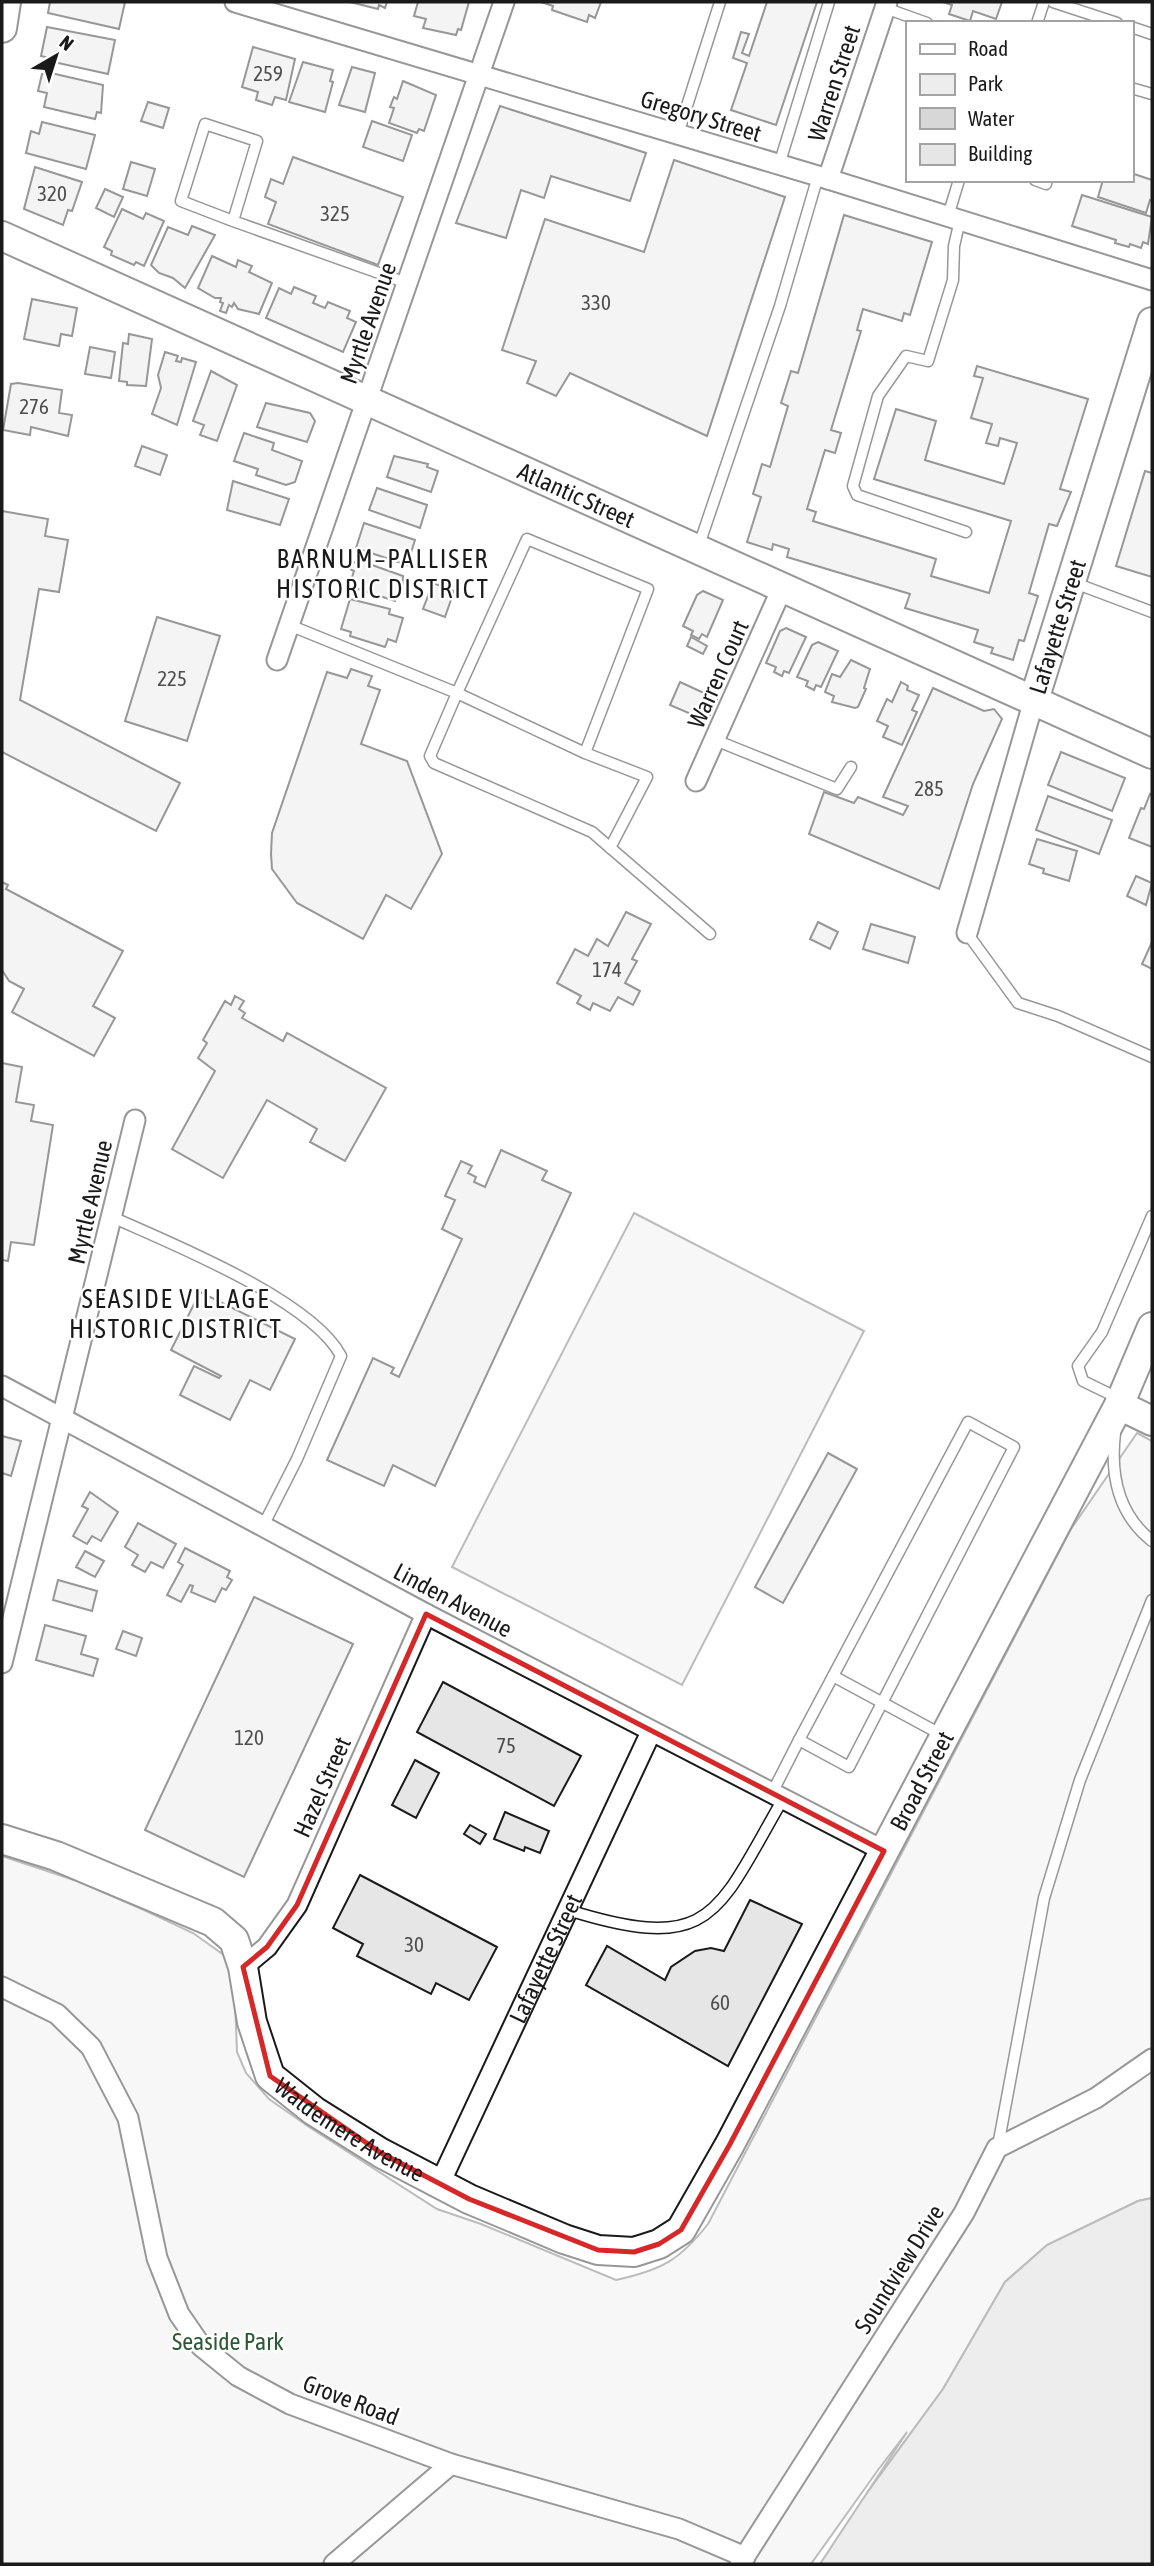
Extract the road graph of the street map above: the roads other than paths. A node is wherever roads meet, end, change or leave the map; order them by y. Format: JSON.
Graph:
{"nodes":[{"id":1,"x":6,"y":2,"type":"edge"},
{"id":2,"x":235,"y":2,"type":"edge"},
{"id":3,"x":503,"y":2,"type":"edge"},
{"id":4,"x":720,"y":2,"type":"edge"},
{"id":5,"x":829,"y":2,"type":"edge"},
{"id":6,"x":1044,"y":2,"type":"edge"},
{"id":7,"x":1054,"y":2,"type":"edge"},
{"id":8,"x":886,"y":5,"type":"edge"},
{"id":9,"x":922,"y":21,"type":"edge"},
{"id":10,"x":1038,"y":21,"type":"edge"},
{"id":11,"x":1111,"y":21,"type":"edge"},
{"id":12,"x":2,"y":28,"type":"edge"},
{"id":13,"x":1133,"y":28,"type":"edge"},
{"id":14,"x":1152,"y":34,"type":"edge"},
{"id":15,"x":480,"y":75,"type":"junction"},
{"id":16,"x":1133,"y":89,"type":"edge"},
{"id":17,"x":1152,"y":94,"type":"edge"},
{"id":18,"x":678,"y":134,"type":"junction"},
{"id":19,"x":779,"y":165,"type":"junction"},
{"id":20,"x":823,"y":177,"type":"junction"},
{"id":21,"x":959,"y":182,"type":"edge"},
{"id":22,"x":954,"y":218,"type":"junction"},
{"id":23,"x":233,"y":221,"type":"junction"},
{"id":24,"x":2,"y":236,"type":"edge"},
{"id":25,"x":1152,"y":280,"type":"edge"},
{"id":26,"x":408,"y":283,"type":"junction"},
{"id":27,"x":1152,"y":322,"type":"edge"},
{"id":28,"x":368,"y":400,"type":"junction"},
{"id":29,"x":966,"y":532,"type":"dead end"},
{"id":30,"x":698,"y":548,"type":"junction"},
{"id":31,"x":1071,"y":582,"type":"junction"},
{"id":32,"x":783,"y":586,"type":"junction"},
{"id":33,"x":1152,"y":612,"type":"edge"},
{"id":34,"x":289,"y":625,"type":"junction"},
{"id":35,"x":277,"y":660,"type":"dead end"},
{"id":36,"x":457,"y":693,"type":"junction"},
{"id":37,"x":1034,"y":700,"type":"junction"},
{"id":38,"x":715,"y":740,"type":"junction"},
{"id":39,"x":585,"y":753,"type":"junction"},
{"id":40,"x":1152,"y":754,"type":"edge"},
{"id":41,"x":851,"y":767,"type":"dead end"},
{"id":42,"x":696,"y":781,"type":"dead end"},
{"id":43,"x":610,"y":848,"type":"junction"},
{"id":44,"x":967,"y":933,"type":"joint"},
{"id":45,"x":710,"y":934,"type":"dead end"},
{"id":46,"x":1152,"y":1057,"type":"edge"},
{"id":47,"x":135,"y":1120,"type":"dead end"},
{"id":48,"x":1152,"y":1216,"type":"edge"},
{"id":49,"x":112,"y":1217,"type":"junction"},
{"id":50,"x":1152,"y":1326,"type":"edge"},
{"id":51,"x":2,"y":1386,"type":"edge"},
{"id":52,"x":1120,"y":1402,"type":"junction"},
{"id":53,"x":64,"y":1419,"type":"junction"},
{"id":54,"x":1152,"y":1421,"type":"edge"},
{"id":55,"x":262,"y":1526,"type":"junction"},
{"id":56,"x":1152,"y":1541,"type":"edge"},
{"id":57,"x":1152,"y":1600,"type":"edge"},
{"id":58,"x":426,"y":1614,"type":"junction"},
{"id":59,"x":2,"y":1663,"type":"edge"},
{"id":60,"x":833,"y":1676,"type":"junction"},
{"id":61,"x":882,"y":1702,"type":"junction"},
{"id":62,"x":651,"y":1732,"type":"junction"},
{"id":63,"x":944,"y":1736,"type":"junction"},
{"id":64,"x":799,"y":1740,"type":"junction"},
{"id":65,"x":777,"y":1796,"type":"junction"},
{"id":66,"x":2,"y":1839,"type":"edge"},
{"id":67,"x":884,"y":1851,"type":"junction"},
{"id":68,"x":568,"y":1910,"type":"junction"},
{"id":69,"x":243,"y":1966,"type":"junction"},
{"id":70,"x":2,"y":1987,"type":"edge"},
{"id":71,"x":1152,"y":2059,"type":"edge"},
{"id":72,"x":997,"y":2148,"type":"junction"},
{"id":73,"x":440,"y":2183,"type":"junction"},
{"id":74,"x":681,"y":2230,"type":"joint"},
{"id":75,"x":451,"y":2464,"type":"junction"},
{"id":76,"x":743,"y":2561,"type":"edge"},
{"id":77,"x":334,"y":2564,"type":"edge"}],
"edges":[{"from":1,"to":12,"type":"street"},
{"from":2,"to":15,"type":"street","name":"Gregory Street"},
{"from":3,"to":15,"type":"street","name":"Myrtle Avenue"},
{"from":4,"to":18,"type":"lane"},
{"from":5,"to":19,"type":"lane"},
{"from":6,"to":10,"type":"lane"},
{"from":7,"to":11,"type":"lane"},
{"from":8,"to":9,"type":"lane"},
{"from":8,"to":20,"type":"street","name":"Warren Street"},
{"from":13,"to":14,"type":"lane"},
{"from":15,"to":18,"type":"street","name":"Gregory Street"},
{"from":15,"to":26,"type":"street","name":"Myrtle Avenue"},
{"from":16,"to":17,"type":"lane"},
{"from":18,"to":19,"type":"street","name":"Gregory Street"},
{"from":19,"to":20,"type":"street","name":"Gregory Street"},
{"from":20,"to":22,"type":"street","name":"Gregory Street"},
{"from":20,"to":30,"type":"lane"},
{"from":21,"to":22,"type":"lane"},
{"from":22,"to":25,"type":"street","name":"Gregory Street"},
{"from":22,"to":29,"type":"lane"},
{"from":23,"to":23,"type":"lane"},
{"from":23,"to":26,"type":"lane"},
{"from":24,"to":28,"type":"street","name":"Atlantic Street"},
{"from":26,"to":28,"type":"street","name":"Myrtle Avenue"},
{"from":27,"to":31,"type":"street","name":"Lafayette Street"},
{"from":28,"to":30,"type":"street","name":"Atlantic Street"},
{"from":28,"to":34,"type":"street","name":"Myrtle Avenue"},
{"from":30,"to":32,"type":"street","name":"Atlantic Street"},
{"from":31,"to":33,"type":"lane"},
{"from":31,"to":37,"type":"street","name":"Lafayette Street"},
{"from":32,"to":37,"type":"street","name":"Atlantic Street"},
{"from":32,"to":38,"type":"street","name":"Warren Court"},
{"from":34,"to":35,"type":"street","name":"Myrtle Avenue"},
{"from":34,"to":36,"type":"lane"},
{"from":36,"to":39,"type":"lane"},
{"from":36,"to":39,"type":"lane"},
{"from":36,"to":43,"type":"lane"},
{"from":37,"to":40,"type":"street","name":"Atlantic Street"},
{"from":37,"to":44,"type":"street","name":"Lafayette Street"},
{"from":38,"to":41,"type":"lane"},
{"from":38,"to":42,"type":"street","name":"Warren Court"},
{"from":39,"to":43,"type":"lane"},
{"from":43,"to":45,"type":"lane"},
{"from":44,"to":46,"type":"lane"},
{"from":47,"to":49,"type":"street","name":"Myrtle Avenue"},
{"from":48,"to":52,"type":"lane"},
{"from":49,"to":53,"type":"street","name":"Myrtle Avenue"},
{"from":49,"to":55,"type":"lane"},
{"from":50,"to":52,"type":"street","name":"Broad Street"},
{"from":51,"to":53,"type":"street","name":"Linden Avenue"},
{"from":52,"to":54,"type":"street"},
{"from":52,"to":56,"type":"lane"},
{"from":52,"to":63,"type":"street","name":"Broad Street"},
{"from":53,"to":55,"type":"street","name":"Linden Avenue"},
{"from":53,"to":59,"type":"street","name":"Myrtle Avenue"},
{"from":55,"to":58,"type":"street","name":"Linden Avenue"},
{"from":57,"to":72,"type":"lane"},
{"from":58,"to":62,"type":"street","name":"Linden Avenue"},
{"from":58,"to":69,"type":"street","name":"Hazel Street"},
{"from":60,"to":61,"type":"lane"},
{"from":60,"to":61,"type":"lane"},
{"from":60,"to":64,"type":"lane"},
{"from":61,"to":63,"type":"lane"},
{"from":61,"to":64,"type":"lane"},
{"from":62,"to":65,"type":"street","name":"Linden Avenue"},
{"from":62,"to":68,"type":"street","name":"Lafayette Street"},
{"from":63,"to":67,"type":"street","name":"Broad Street"},
{"from":64,"to":65,"type":"lane"},
{"from":65,"to":67,"type":"street","name":"Linden Avenue"},
{"from":65,"to":68,"type":"lane"},
{"from":66,"to":69,"type":"street","name":"Waldemere Avenue"},
{"from":67,"to":74,"type":"street","name":"Broad Street"},
{"from":68,"to":73,"type":"street","name":"Lafayette Street"},
{"from":69,"to":73,"type":"street","name":"Waldemere Avenue"},
{"from":70,"to":75,"type":"street","name":"Grove Road"},
{"from":71,"to":72,"type":"street"},
{"from":72,"to":76,"type":"street","name":"Soundview Drive"},
{"from":73,"to":74,"type":"street","name":"Waldemere Avenue"},
{"from":75,"to":76,"type":"street","name":"Grove Road"},
{"from":75,"to":77,"type":"street"}]}
